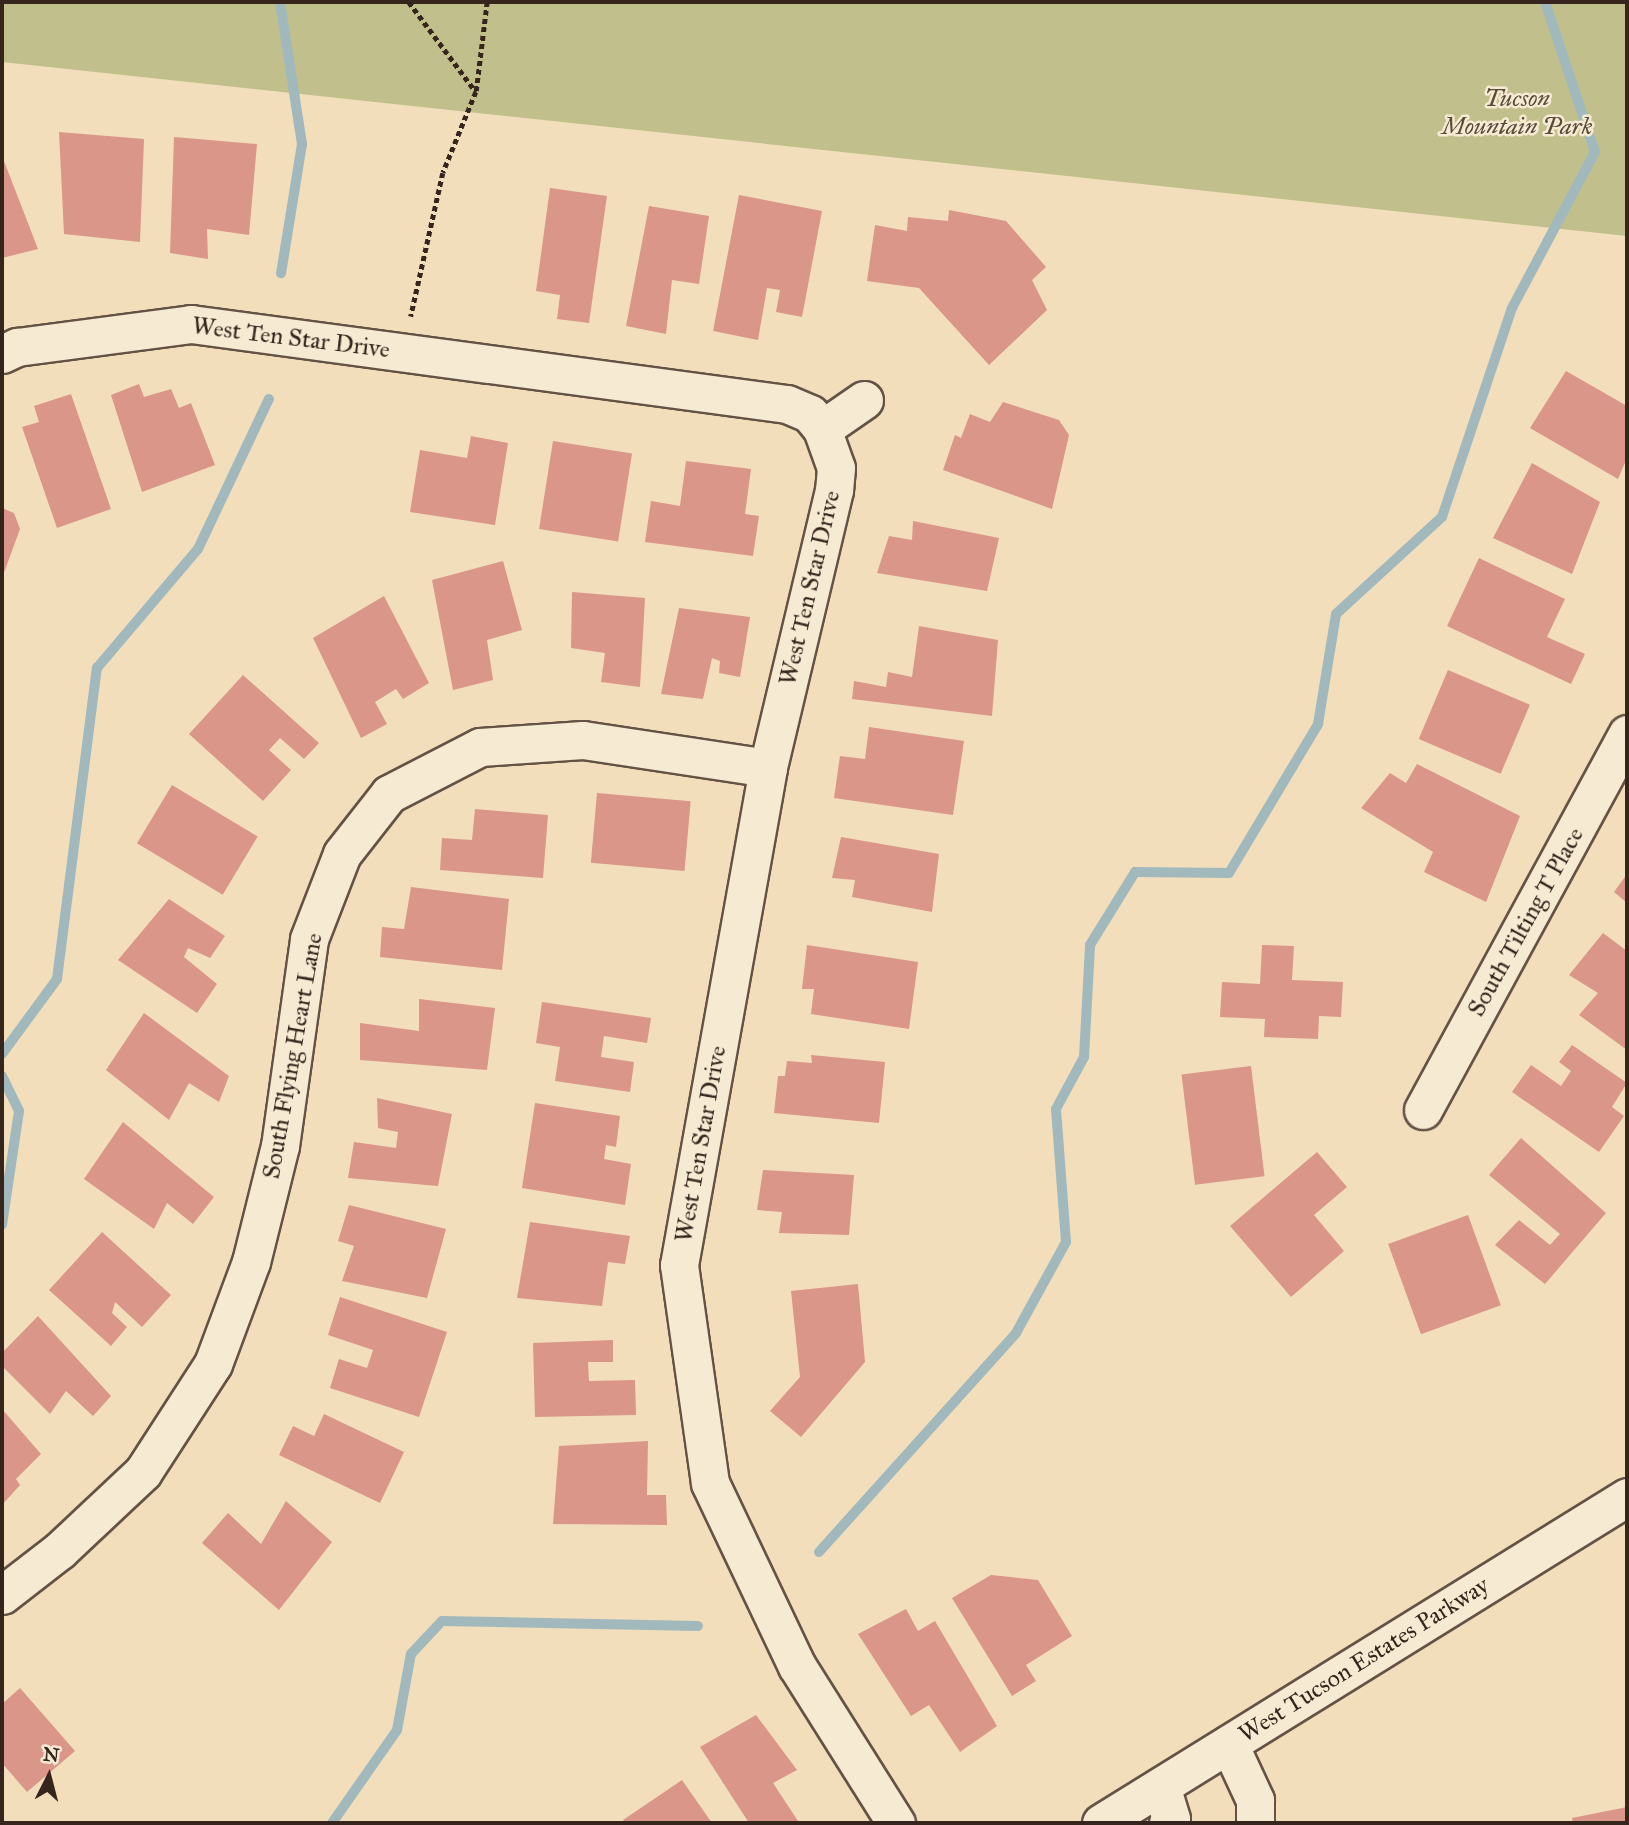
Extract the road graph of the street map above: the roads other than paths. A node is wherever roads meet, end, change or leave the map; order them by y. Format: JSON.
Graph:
{"nodes":[{"id":1,"x":2,"y":354,"type":"edge"},
{"id":2,"x":864,"y":400,"type":"dead end"},
{"id":3,"x":822,"y":429,"type":"junction"},
{"id":4,"x":1624,"y":751,"type":"edge"},
{"id":5,"x":768,"y":768,"type":"junction"},
{"id":6,"x":1423,"y":1110,"type":"dead end"},
{"id":7,"x":1627,"y":1497,"type":"edge"},
{"id":8,"x":2,"y":1595,"type":"edge"},
{"id":9,"x":1229,"y":1744,"type":"junction"},
{"id":10,"x":1161,"y":1786,"type":"junction"},
{"id":11,"x":896,"y":1823,"type":"edge"},
{"id":12,"x":1101,"y":1823,"type":"edge"},
{"id":13,"x":1168,"y":1823,"type":"edge"},
{"id":14,"x":1255,"y":1823,"type":"edge"}],
"edges":[{"from":1,"to":3,"type":"street","name":"West Ten Star Drive"},
{"from":2,"to":3,"type":"street"},
{"from":3,"to":5,"type":"street","name":"West Ten Star Drive"},
{"from":4,"to":6,"type":"street","name":"South Tilting T Place"},
{"from":5,"to":8,"type":"street","name":"South Flying Heart Lane"},
{"from":5,"to":11,"type":"street","name":"West Ten Star Drive"},
{"from":7,"to":9,"type":"street","name":"West Tucson Estates Parkway"},
{"from":9,"to":10,"type":"street","name":"West Tucson Estates Parkway"},
{"from":9,"to":14,"type":"street"},
{"from":10,"to":12,"type":"street","name":"West Tucson Estates Parkway"},
{"from":10,"to":13,"type":"street"}]}
